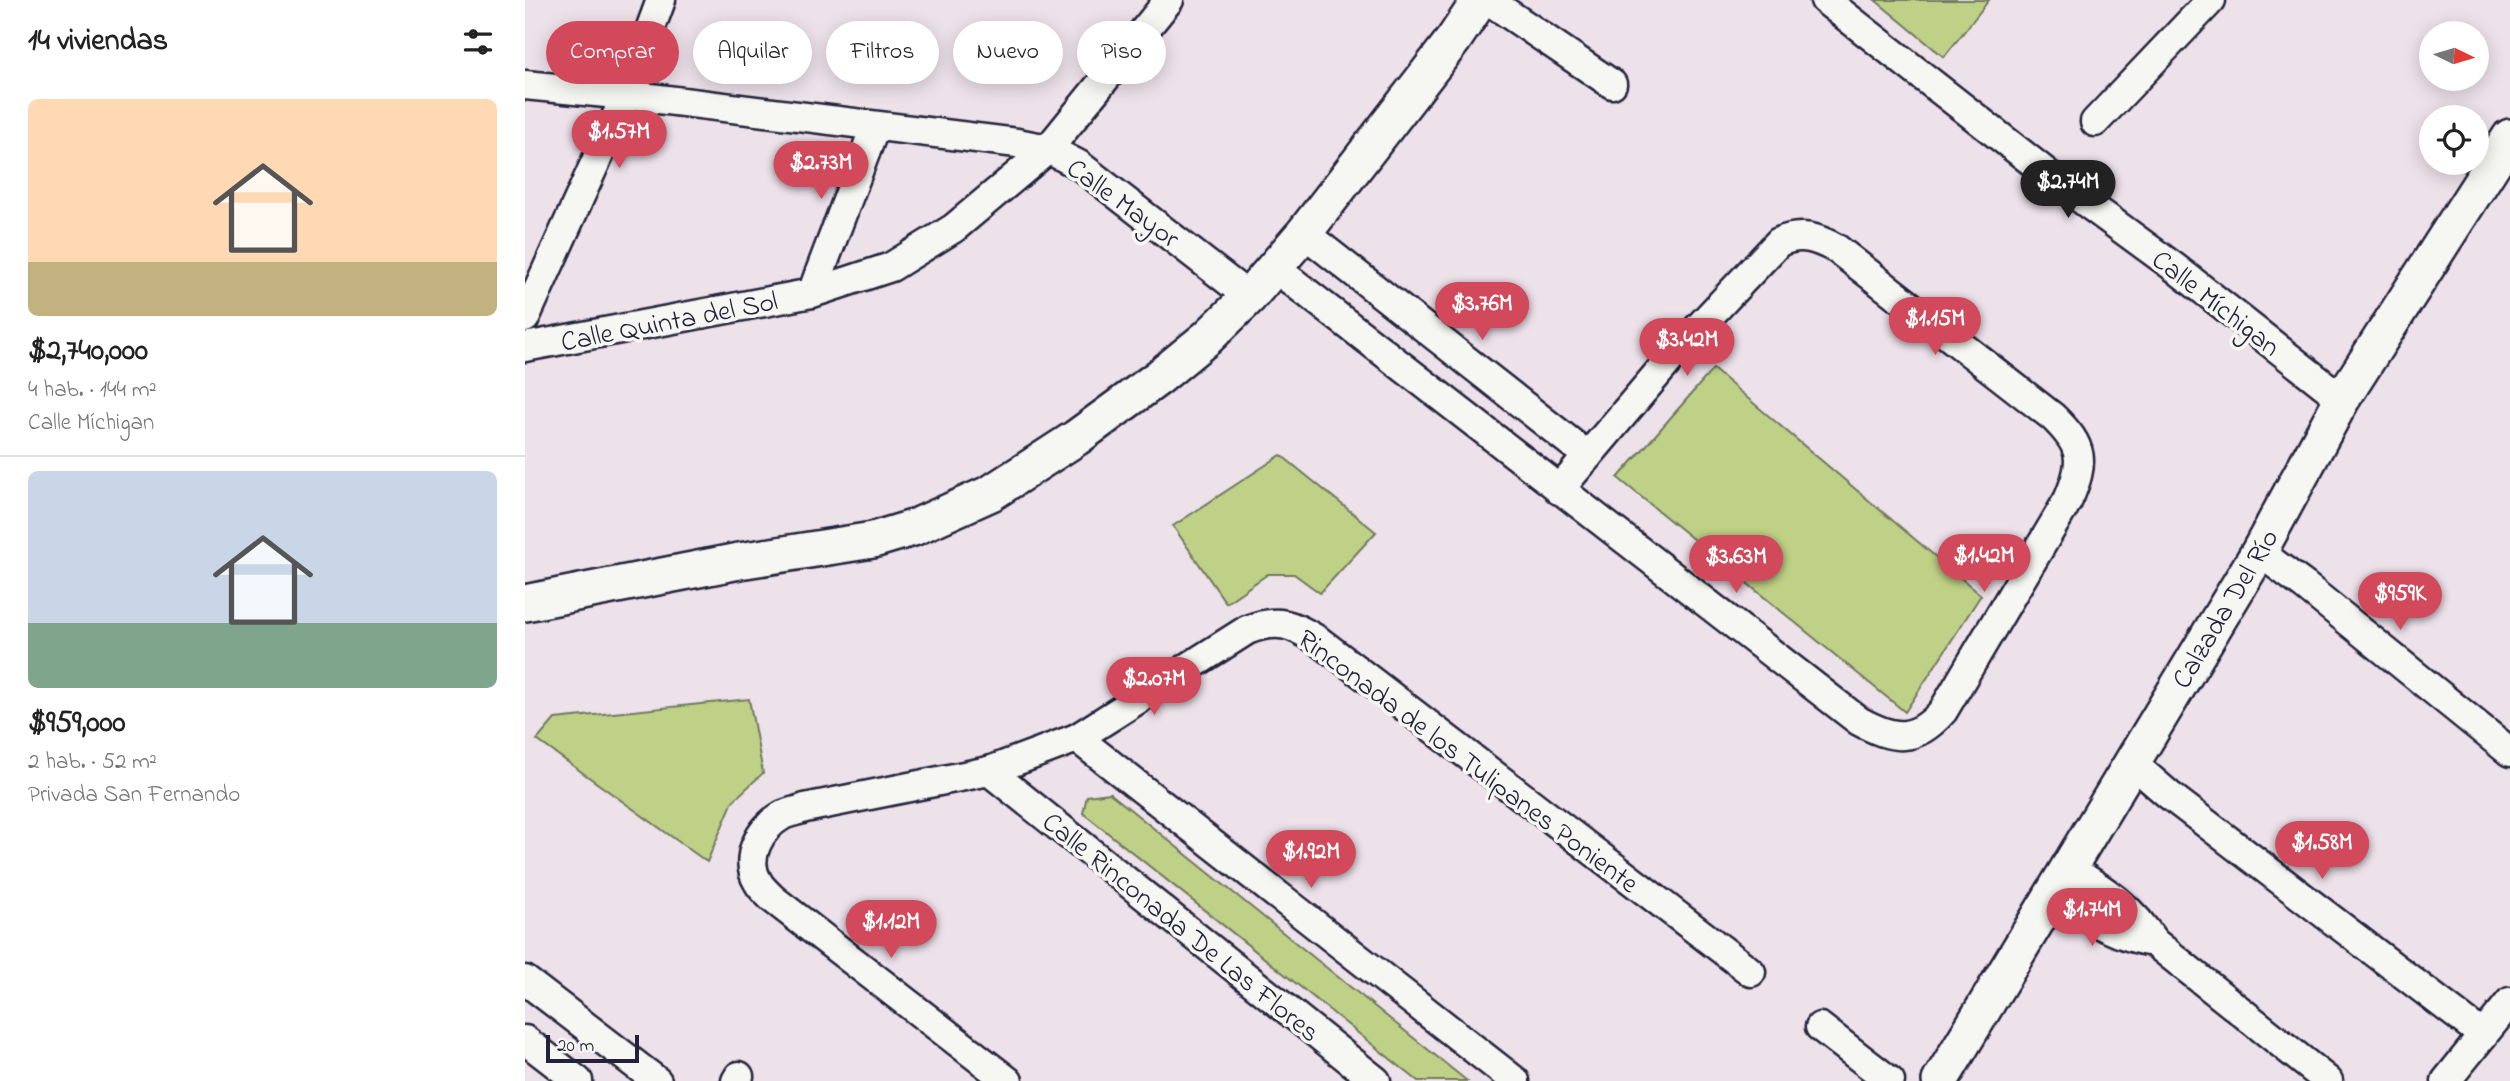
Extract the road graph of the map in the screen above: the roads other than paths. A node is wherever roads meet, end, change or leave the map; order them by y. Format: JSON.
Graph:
{"nodes":[{"id":1,"x":661,"y":0,"type":"edge"},
{"id":2,"x":1169,"y":0,"type":"edge"},
{"id":3,"x":1480,"y":0,"type":"edge"},
{"id":4,"x":1488,"y":0,"type":"edge"},
{"id":5,"x":1825,"y":0,"type":"edge"},
{"id":6,"x":2211,"y":0,"type":"edge"},
{"id":7,"x":1612,"y":84,"type":"dead end"},
{"id":8,"x":525,"y":85,"type":"edge"},
{"id":9,"x":626,"y":95,"type":"junction"},
{"id":10,"x":2095,"y":122,"type":"dead end"},
{"id":11,"x":875,"y":127,"type":"junction"},
{"id":12,"x":2510,"y":137,"type":"edge"},
{"id":13,"x":1048,"y":149,"type":"junction"},
{"id":14,"x":1304,"y":233,"type":"junction"},
{"id":15,"x":1275,"y":268,"type":"junction"},
{"id":16,"x":812,"y":293,"type":"junction"},
{"id":17,"x":1249,"y":298,"type":"junction"},
{"id":18,"x":525,"y":318,"type":"edge"},
{"id":19,"x":525,"y":348,"type":"edge"},
{"id":20,"x":2341,"y":399,"type":"junction"},
{"id":21,"x":1588,"y":456,"type":"junction"},
{"id":22,"x":1559,"y":490,"type":"junction"},
{"id":23,"x":2259,"y":552,"type":"junction"},
{"id":24,"x":525,"y":603,"type":"edge"},
{"id":25,"x":1077,"y":738,"type":"junction"},
{"id":26,"x":2510,"y":752,"type":"edge"},
{"id":27,"x":2131,"y":764,"type":"junction"},
{"id":28,"x":989,"y":771,"type":"junction"},
{"id":29,"x":2060,"y":882,"type":"junction"},
{"id":30,"x":1751,"y":972,"type":"dead end"},
{"id":31,"x":525,"y":980,"type":"edge"},
{"id":32,"x":2510,"y":1003,"type":"edge"},
{"id":33,"x":1820,"y":1027,"type":"dead end"},
{"id":34,"x":2483,"y":1035,"type":"junction"},
{"id":35,"x":525,"y":1040,"type":"edge"},
{"id":36,"x":578,"y":1081,"type":"edge"},
{"id":37,"x":657,"y":1081,"type":"edge"},
{"id":38,"x":1008,"y":1081,"type":"edge"},
{"id":39,"x":1376,"y":1081,"type":"edge"},
{"id":40,"x":1515,"y":1081,"type":"edge"},
{"id":41,"x":1890,"y":1081,"type":"edge"},
{"id":42,"x":1940,"y":1081,"type":"edge"},
{"id":43,"x":2328,"y":1081,"type":"edge"},
{"id":44,"x":2446,"y":1081,"type":"edge"}],
"edges":[{"from":1,"to":9,"type":"street"},
{"from":2,"to":13,"type":"street","name":"Calle Quinta del Sol"},
{"from":3,"to":14,"type":"street"},
{"from":4,"to":7,"type":"street"},
{"from":5,"to":20,"type":"street","name":"Calle Míchigan"},
{"from":6,"to":10,"type":"street"},
{"from":8,"to":9,"type":"street","name":"Calle Mayor"},
{"from":9,"to":11,"type":"street","name":"Calle Mayor"},
{"from":9,"to":18,"type":"street"},
{"from":11,"to":13,"type":"street","name":"Calle Mayor"},
{"from":11,"to":16,"type":"street","name":"Calle Quinta del Sol"},
{"from":12,"to":20,"type":"street","name":"Calzada Del Río"},
{"from":13,"to":16,"type":"street","name":"Calle Quinta del Sol"},
{"from":13,"to":17,"type":"street","name":"Calle Mayor"},
{"from":14,"to":15,"type":"street"},
{"from":14,"to":21,"type":"street"},
{"from":15,"to":17,"type":"street"},
{"from":15,"to":22,"type":"street"},
{"from":16,"to":19,"type":"street","name":"Calle Quinta del Sol"},
{"from":17,"to":24,"type":"street"},
{"from":20,"to":23,"type":"street","name":"Calzada Del Río"},
{"from":21,"to":22,"type":"street"},
{"from":21,"to":22,"type":"street"},
{"from":23,"to":26,"type":"street"},
{"from":23,"to":27,"type":"street","name":"Calzada Del Río"},
{"from":25,"to":28,"type":"street","name":"Rinconada de los Tulipanes Poniente"},
{"from":25,"to":30,"type":"street","name":"Rinconada de los Tulipanes Poniente"},
{"from":25,"to":40,"type":"street"},
{"from":27,"to":29,"type":"street","name":"Calzada Del Río"},
{"from":27,"to":34,"type":"street"},
{"from":28,"to":38,"type":"street","name":"Rinconada de los Tulipanes Poniente"},
{"from":28,"to":39,"type":"street","name":"Calle Rinconada De Las Flores"},
{"from":29,"to":42,"type":"street","name":"Calzada Del Río"},
{"from":29,"to":43,"type":"street"},
{"from":31,"to":37,"type":"street"},
{"from":32,"to":34,"type":"street"},
{"from":33,"to":41,"type":"street"},
{"from":34,"to":44,"type":"street"},
{"from":35,"to":36,"type":"street"}]}
